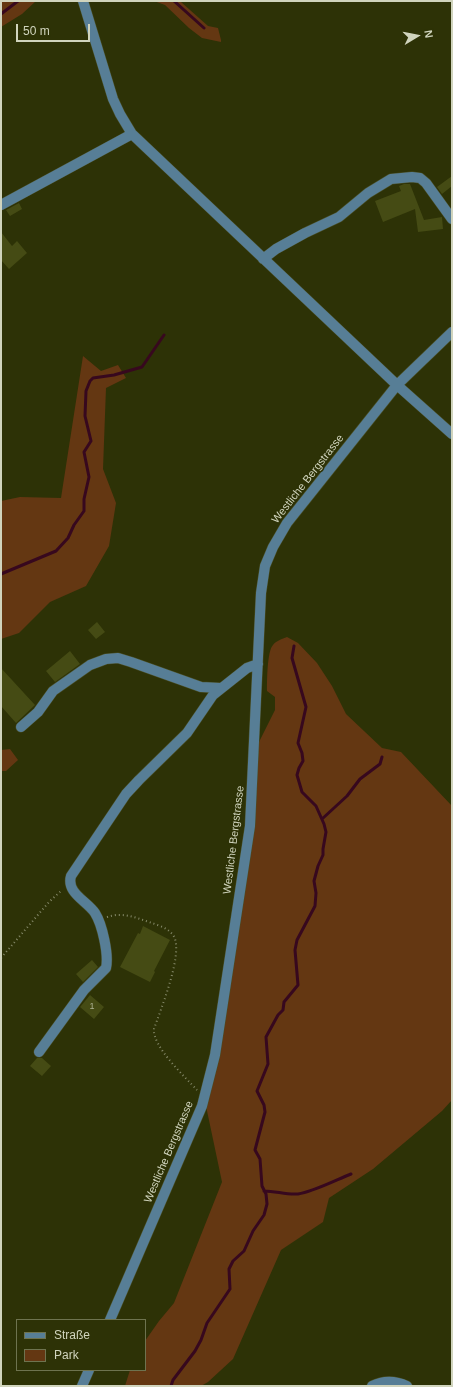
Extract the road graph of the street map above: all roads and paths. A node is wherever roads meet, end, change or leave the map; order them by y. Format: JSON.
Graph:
{"nodes":[{"id":1,"x":83,"y":1,"type":"edge"},
{"id":2,"x":132,"y":134,"type":"junction"},
{"id":3,"x":1,"y":205,"type":"edge"},
{"id":4,"x":452,"y":219,"type":"edge"},
{"id":5,"x":263,"y":259,"type":"junction"},
{"id":6,"x":452,"y":332,"type":"edge"},
{"id":7,"x":397,"y":385,"type":"junction"},
{"id":8,"x":452,"y":434,"type":"edge"},
{"id":9,"x":258,"y":664,"type":"junction"},
{"id":10,"x":221,"y":688,"type":"junction"},
{"id":11,"x":21,"y":727,"type":"dead end"},
{"id":12,"x":70,"y":886,"type":"junction"},
{"id":13,"x":98,"y":919,"type":"junction"},
{"id":14,"x":1,"y":958,"type":"edge"},
{"id":15,"x":39,"y":1052,"type":"dead end"},
{"id":16,"x":205,"y":1096,"type":"junction"},
{"id":17,"x":110,"y":1319,"type":"edge"},
{"id":18,"x":89,"y":1371,"type":"edge"},
{"id":19,"x":82,"y":1386,"type":"edge"},
{"id":20,"x":372,"y":1386,"type":"edge"},
{"id":21,"x":407,"y":1386,"type":"edge"}],
"edges":[{"from":1,"to":2,"type":"street"},
{"from":2,"to":3,"type":"street"},
{"from":2,"to":5,"type":"street"},
{"from":4,"to":5,"type":"street"},
{"from":5,"to":7,"type":"street"},
{"from":6,"to":7,"type":"street","name":"Westliche Bergstrasse"},
{"from":7,"to":8,"type":"street"},
{"from":7,"to":9,"type":"street","name":"Westliche Bergstrasse"},
{"from":9,"to":10,"type":"street"},
{"from":9,"to":16,"type":"street","name":"Westliche Bergstrasse"},
{"from":10,"to":11,"type":"street"},
{"from":10,"to":12,"type":"street"},
{"from":12,"to":13,"type":"street"},
{"from":12,"to":14,"type":"path"},
{"from":13,"to":15,"type":"street"},
{"from":13,"to":16,"type":"path"},
{"from":16,"to":17,"type":"street","name":"Westliche Bergstrasse"},
{"from":18,"to":19,"type":"street"},
{"from":20,"to":21,"type":"street"}]}
